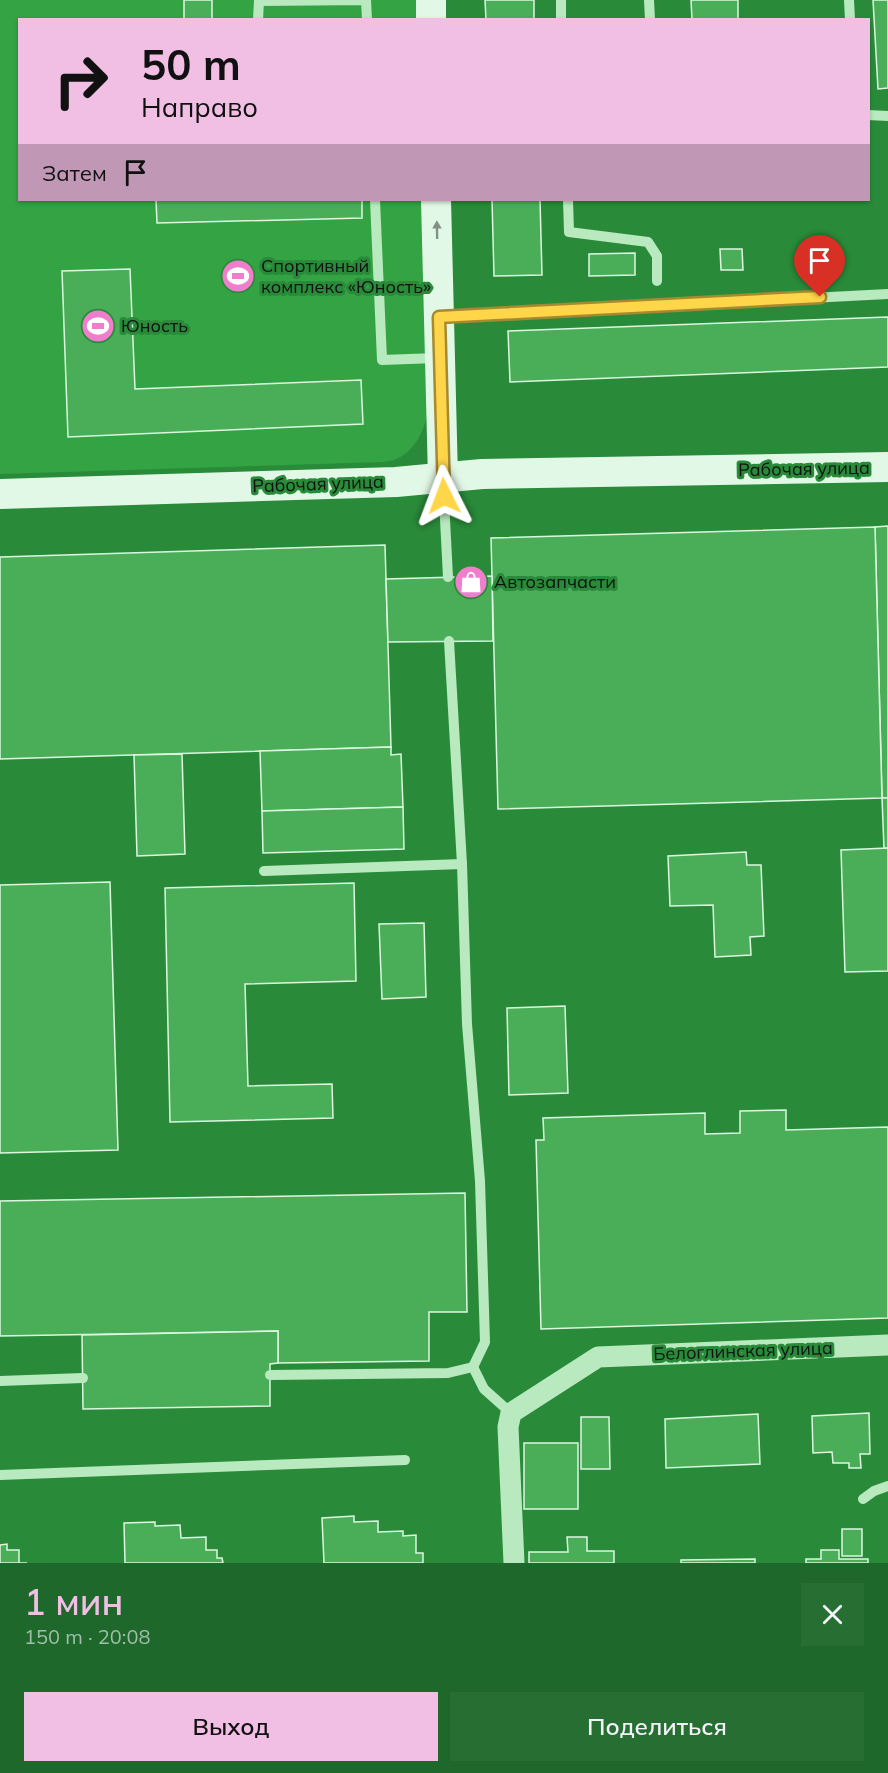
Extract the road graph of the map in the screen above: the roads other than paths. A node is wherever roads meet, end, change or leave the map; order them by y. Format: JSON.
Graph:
{"nodes":[{"id":1,"x":431,"y":0,"type":"edge"},
{"id":2,"x":561,"y":0,"type":"edge"},
{"id":3,"x":649,"y":0,"type":"edge"},
{"id":4,"x":849,"y":0,"type":"edge"},
{"id":5,"x":258,"y":18,"type":"edge"},
{"id":6,"x":367,"y":18,"type":"edge"},
{"id":7,"x":431,"y":18,"type":"edge"},
{"id":8,"x":561,"y":18,"type":"edge"},
{"id":9,"x":650,"y":18,"type":"edge"},
{"id":10,"x":850,"y":18,"type":"edge"},
{"id":11,"x":870,"y":115,"type":"edge"},
{"id":12,"x":888,"y":116,"type":"edge"},
{"id":13,"x":375,"y":201,"type":"edge"},
{"id":14,"x":436,"y":201,"type":"edge"},
{"id":15,"x":568,"y":201,"type":"edge"},
{"id":16,"x":657,"y":281,"type":"dead end"},
{"id":17,"x":888,"y":294,"type":"edge"},
{"id":18,"x":439,"y":317,"type":"junction"},
{"id":19,"x":440,"y":358,"type":"junction"},
{"id":20,"x":888,"y":467,"type":"edge"},
{"id":21,"x":443,"y":478,"type":"junction"},
{"id":22,"x":0,"y":494,"type":"edge"},
{"id":23,"x":448,"y":577,"type":"dead end"},
{"id":24,"x":448,"y":640,"type":"dead end"},
{"id":25,"x":462,"y":864,"type":"junction"},
{"id":26,"x":264,"y":871,"type":"dead end"},
{"id":27,"x":888,"y":1345,"type":"edge"},
{"id":28,"x":473,"y":1367,"type":"junction"},
{"id":29,"x":270,"y":1375,"type":"dead end"},
{"id":30,"x":83,"y":1378,"type":"dead end"},
{"id":31,"x":0,"y":1381,"type":"edge"},
{"id":32,"x":511,"y":1413,"type":"junction"},
{"id":33,"x":405,"y":1460,"type":"dead end"},
{"id":34,"x":0,"y":1475,"type":"edge"},
{"id":35,"x":888,"y":1486,"type":"edge"},
{"id":36,"x":863,"y":1499,"type":"dead end"},
{"id":37,"x":514,"y":1563,"type":"edge"}],
"edges":[{"from":1,"to":7,"type":"main road"},
{"from":2,"to":8,"type":"lane"},
{"from":3,"to":9,"type":"lane"},
{"from":4,"to":10,"type":"lane"},
{"from":5,"to":6,"type":"lane"},
{"from":11,"to":12,"type":"lane"},
{"from":13,"to":19,"type":"lane"},
{"from":18,"to":14,"type":"main road","one_way":true},
{"from":15,"to":16,"type":"lane"},
{"from":17,"to":18,"type":"lane"},
{"from":18,"to":19,"type":"main road"},
{"from":19,"to":21,"type":"main road"},
{"from":20,"to":21,"type":"main road","name":"Рабочая улица"},
{"from":21,"to":22,"type":"main road","name":"Рабочая улица"},
{"from":21,"to":23,"type":"lane"},
{"from":24,"to":25,"type":"lane"},
{"from":25,"to":26,"type":"lane"},
{"from":25,"to":28,"type":"lane"},
{"from":27,"to":32,"type":"street","name":"Белоглинская улица"},
{"from":28,"to":29,"type":"lane"},
{"from":28,"to":32,"type":"lane"},
{"from":30,"to":31,"type":"lane"},
{"from":32,"to":37,"type":"street"},
{"from":33,"to":34,"type":"lane"},
{"from":35,"to":36,"type":"lane"}]}
